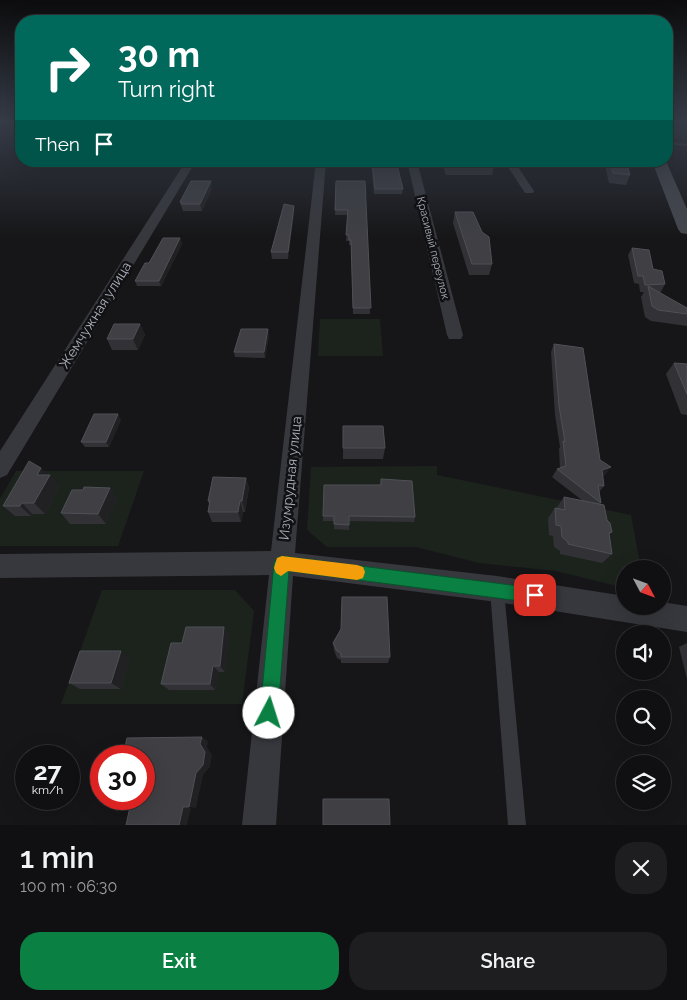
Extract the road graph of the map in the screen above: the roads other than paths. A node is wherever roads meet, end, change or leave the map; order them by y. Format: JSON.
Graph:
{"nodes":[{"id":1,"x":186,"y":167,"type":"edge"},
{"id":2,"x":320,"y":167,"type":"edge"},
{"id":3,"x":413,"y":167,"type":"edge"},
{"id":4,"x":513,"y":167,"type":"edge"},
{"id":5,"x":661,"y":167,"type":"edge"},
{"id":6,"x":529,"y":191,"type":"dead end"},
{"id":7,"x":687,"y":229,"type":"edge"},
{"id":8,"x":455,"y":335,"type":"dead end"},
{"id":9,"x":0,"y":469,"type":"edge"},
{"id":10,"x":282,"y":563,"type":"junction"},
{"id":11,"x":0,"y":566,"type":"edge"},
{"id":12,"x":497,"y":589,"type":"junction"},
{"id":13,"x":687,"y":620,"type":"edge"},
{"id":14,"x":259,"y":825,"type":"edge"},
{"id":15,"x":517,"y":825,"type":"edge"}],
"edges":[{"from":1,"to":9,"type":"street","name":"Жемчужная улица"},
{"from":2,"to":10,"type":"street","name":"Изумрудная улица"},
{"from":3,"to":8,"type":"street","name":"Красивый переулок"},
{"from":4,"to":6,"type":"street"},
{"from":5,"to":7,"type":"main road"},
{"from":10,"to":11,"type":"street"},
{"from":10,"to":12,"type":"street"},
{"from":10,"to":14,"type":"street","name":"Изумрудная улица"},
{"from":12,"to":13,"type":"street"},
{"from":12,"to":15,"type":"lane"}]}
